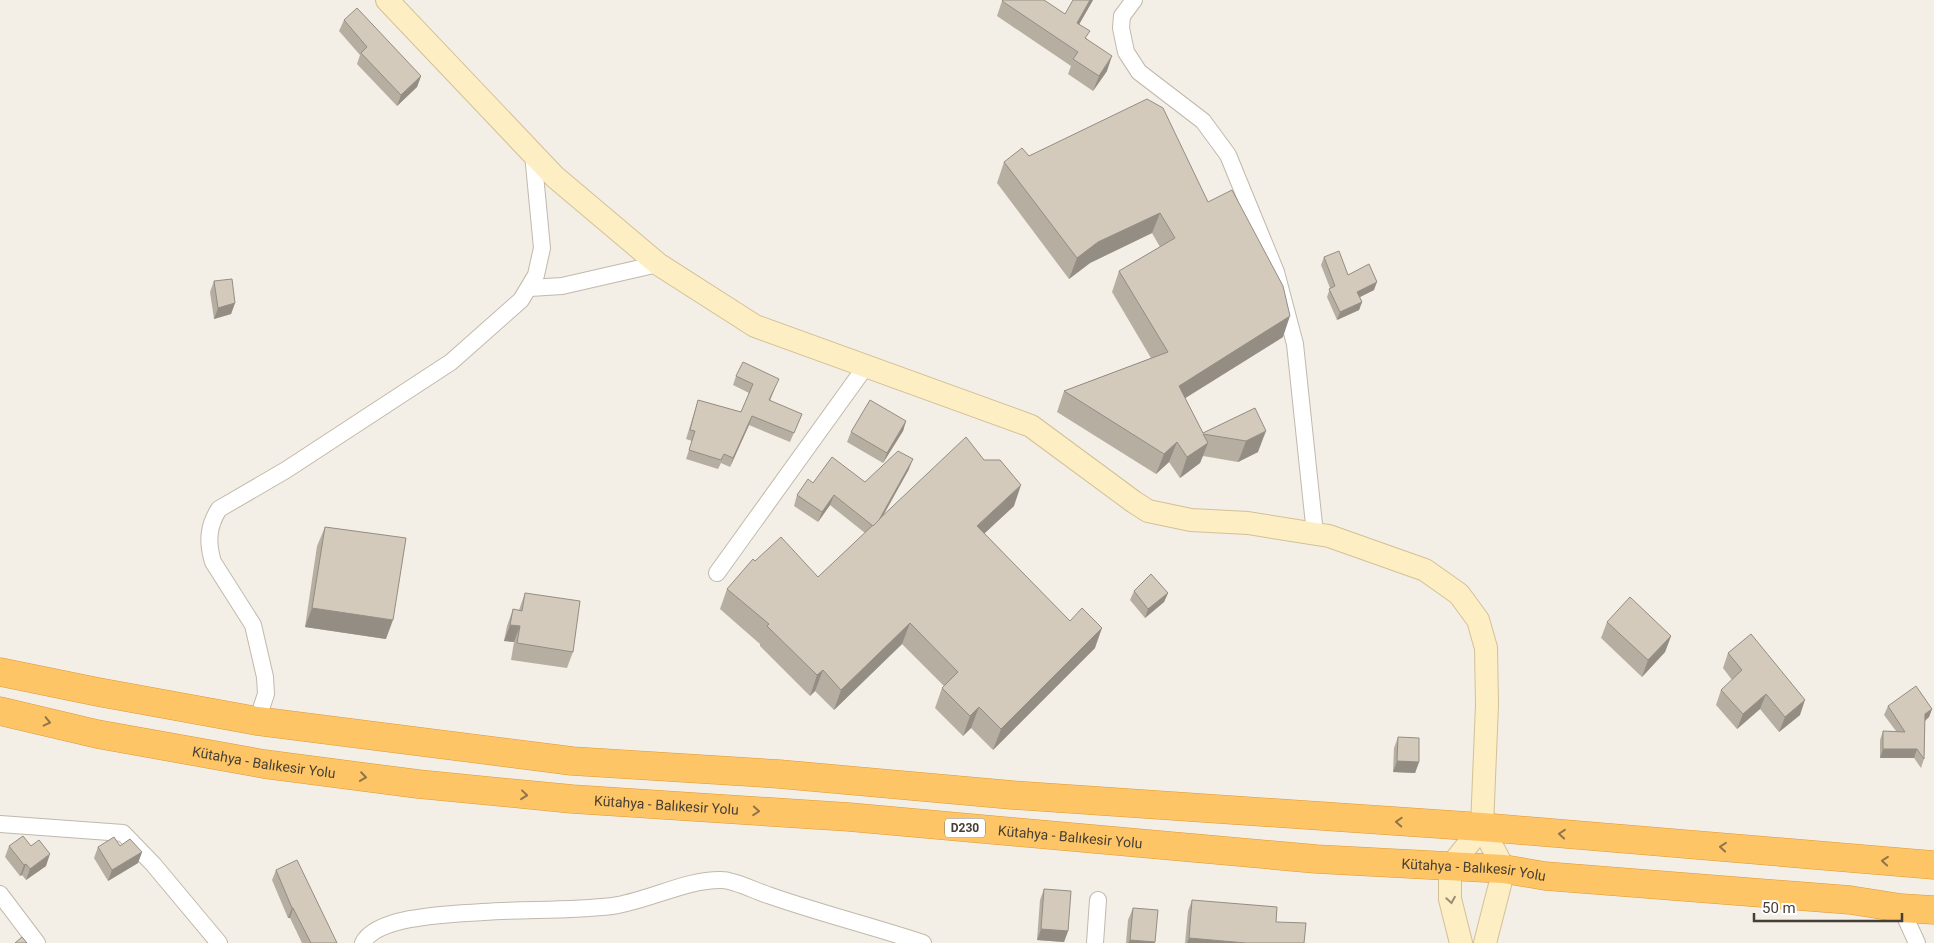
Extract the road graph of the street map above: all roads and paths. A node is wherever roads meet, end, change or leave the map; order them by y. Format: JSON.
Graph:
{"nodes":[{"id":1,"x":387,"y":0,"type":"edge"},
{"id":2,"x":1134,"y":0,"type":"edge"},
{"id":3,"x":533,"y":154,"type":"junction"},
{"id":4,"x":658,"y":264,"type":"junction"},
{"id":5,"x":530,"y":288,"type":"junction"},
{"id":6,"x":866,"y":366,"type":"junction"},
{"id":7,"x":1314,"y":534,"type":"junction"},
{"id":8,"x":717,"y":574,"type":"dead end"},
{"id":9,"x":0,"y":672,"type":"edge"},
{"id":10,"x":0,"y":711,"type":"edge"},
{"id":11,"x":257,"y":721,"type":"junction"},
{"id":12,"x":0,"y":824,"type":"edge"},
{"id":13,"x":1482,"y":827,"type":"junction"},
{"id":14,"x":1934,"y":865,"type":"edge"},
{"id":15,"x":1450,"y":867,"type":"junction"},
{"id":16,"x":1504,"y":869,"type":"junction"},
{"id":17,"x":0,"y":894,"type":"edge"},
{"id":18,"x":1098,"y":900,"type":"dead end"},
{"id":19,"x":1901,"y":908,"type":"junction"},
{"id":20,"x":1934,"y":910,"type":"edge"},
{"id":21,"x":36,"y":943,"type":"edge"},
{"id":22,"x":219,"y":943,"type":"edge"},
{"id":23,"x":363,"y":943,"type":"edge"},
{"id":24,"x":923,"y":943,"type":"edge"},
{"id":25,"x":1095,"y":943,"type":"edge"},
{"id":26,"x":1461,"y":943,"type":"edge"},
{"id":27,"x":1485,"y":943,"type":"edge"},
{"id":28,"x":1917,"y":943,"type":"edge"}],
"edges":[{"from":1,"to":3,"type":"street"},
{"from":2,"to":7,"type":"street"},
{"from":3,"to":4,"type":"street"},
{"from":3,"to":5,"type":"street"},
{"from":4,"to":5,"type":"street"},
{"from":4,"to":6,"type":"street"},
{"from":5,"to":11,"type":"street"},
{"from":6,"to":7,"type":"street"},
{"from":6,"to":8,"type":"street"},
{"from":7,"to":13,"type":"street"},
{"from":9,"to":11,"type":"highway"},
{"from":10,"to":15,"type":"highway","name":"Kütahya - Balıkesir Yolu","number":"D230","one_way":true},
{"from":13,"to":11,"type":"highway","one_way":true},
{"from":12,"to":22,"type":"street"},
{"from":14,"to":13,"type":"highway","one_way":true},
{"from":13,"to":15,"type":"street"},
{"from":13,"to":16,"type":"street"},
{"from":15,"to":16,"type":"highway","name":"Kütahya - Balıkesir Yolu","number":"D230"},
{"from":15,"to":26,"type":"street","one_way":true},
{"from":16,"to":19,"type":"highway","name":"Kütahya - Balıkesir Yolu","number":"D230"},
{"from":16,"to":27,"type":"street"},
{"from":17,"to":21,"type":"street"},
{"from":18,"to":25,"type":"street"},
{"from":19,"to":20,"type":"highway","name":"Kütahya - Balıkesir Yolu","number":"D230"},
{"from":19,"to":28,"type":"street"},
{"from":23,"to":24,"type":"street"}]}
